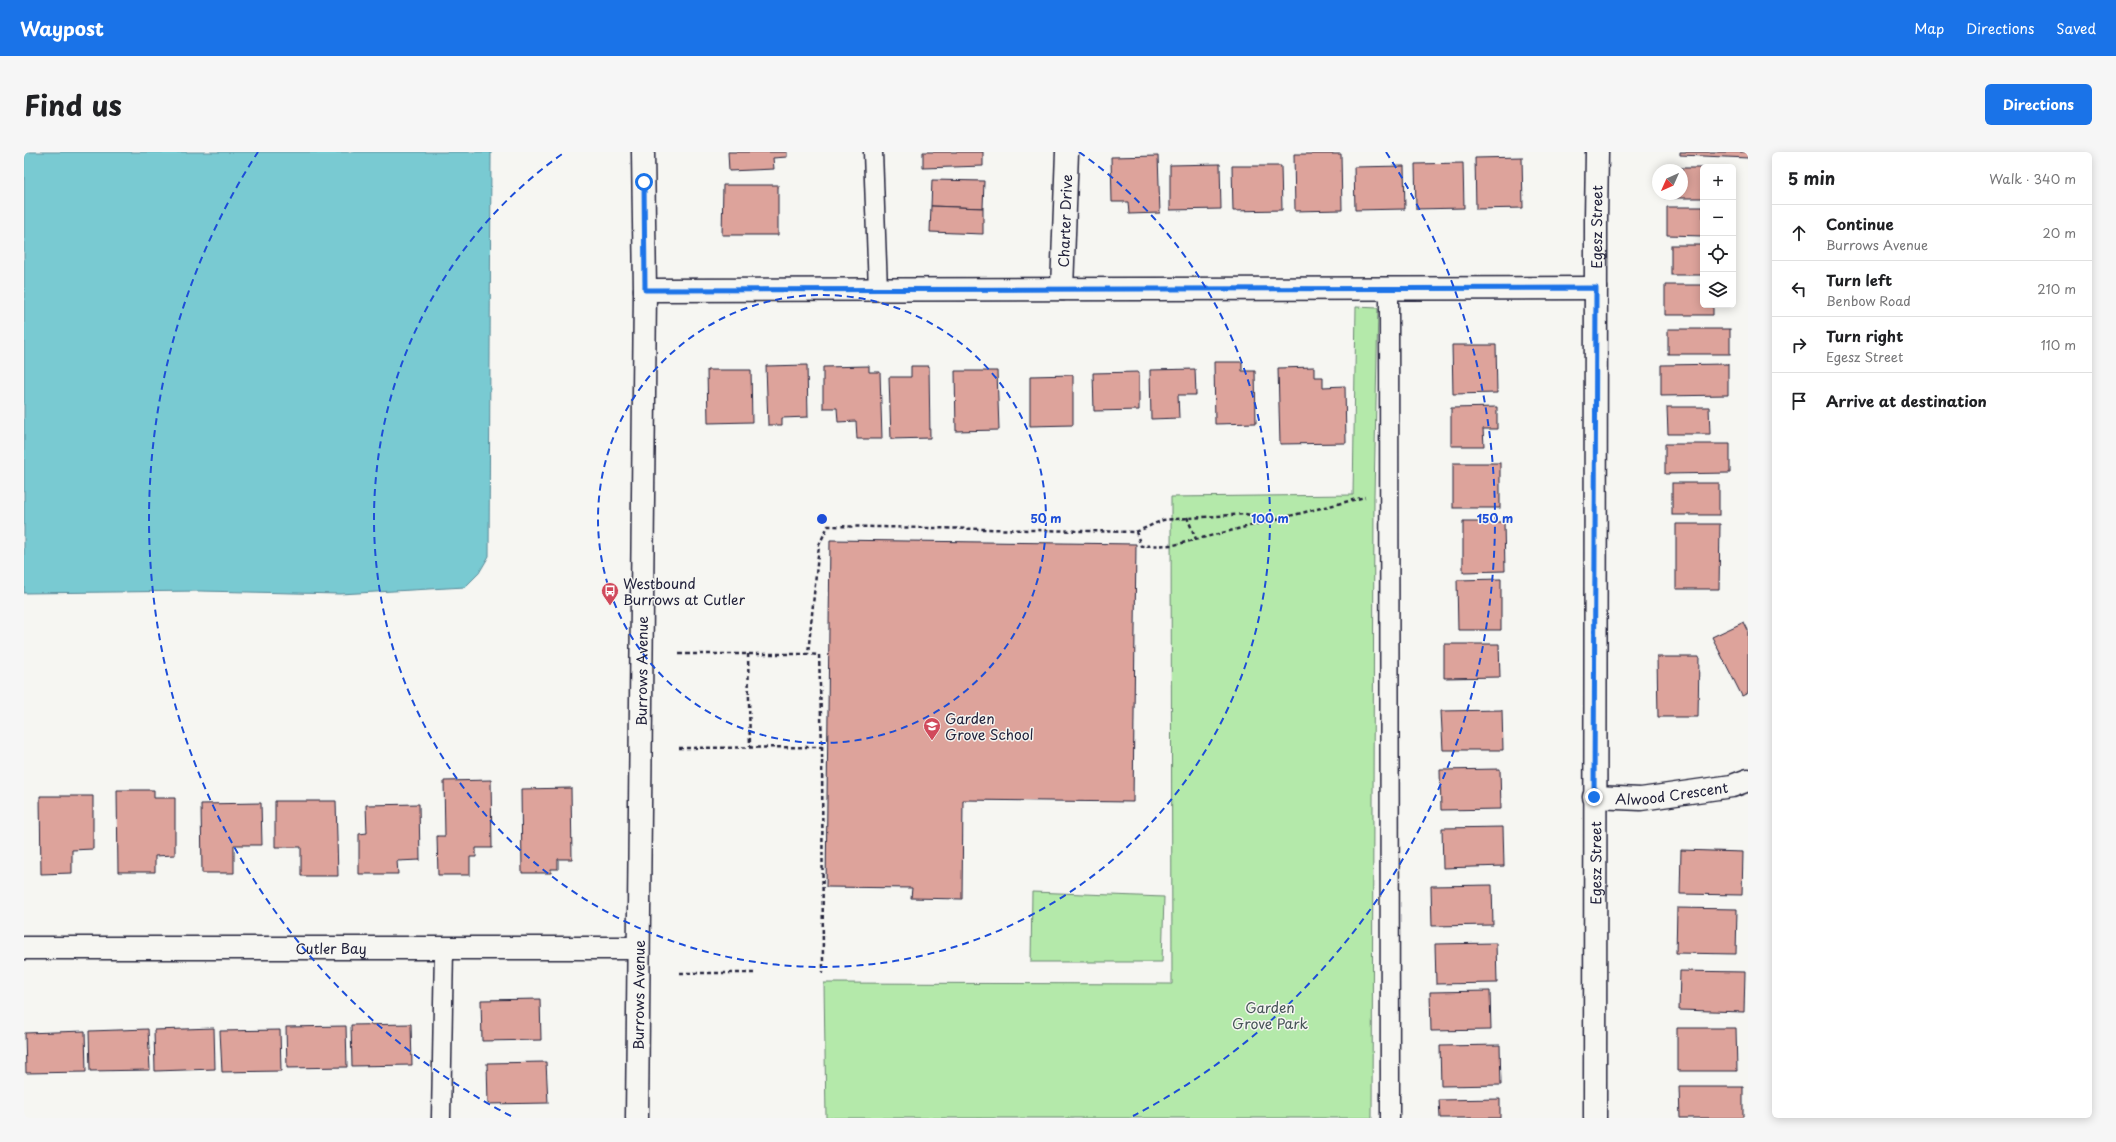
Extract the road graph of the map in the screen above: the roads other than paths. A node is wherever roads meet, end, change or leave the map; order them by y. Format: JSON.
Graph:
{"nodes":[{"id":1,"x":643,"y":152,"type":"edge"},
{"id":2,"x":873,"y":152,"type":"edge"},
{"id":3,"x":1067,"y":152,"type":"edge"},
{"id":4,"x":1597,"y":152,"type":"edge"},
{"id":5,"x":1389,"y":288,"type":"junction"},
{"id":6,"x":1596,"y":288,"type":"junction"},
{"id":7,"x":1062,"y":289,"type":"junction"},
{"id":8,"x":645,"y":290,"type":"junction"},
{"id":9,"x":878,"y":290,"type":"junction"},
{"id":10,"x":1748,"y":780,"type":"edge"},
{"id":11,"x":1594,"y":797,"type":"junction"},
{"id":12,"x":24,"y":948,"type":"edge"},
{"id":13,"x":444,"y":948,"type":"junction"},
{"id":14,"x":638,"y":948,"type":"junction"},
{"id":15,"x":440,"y":1118,"type":"edge"},
{"id":16,"x":637,"y":1118,"type":"edge"},
{"id":17,"x":1390,"y":1118,"type":"edge"},
{"id":18,"x":1595,"y":1118,"type":"edge"}],
"edges":[{"from":1,"to":8,"type":"street","name":"Burrows Avenue"},
{"from":2,"to":9,"type":"lane"},
{"from":3,"to":7,"type":"street","name":"Charter Drive"},
{"from":4,"to":6,"type":"street","name":"Egesz Street"},
{"from":5,"to":6,"type":"street"},
{"from":5,"to":7,"type":"street"},
{"from":5,"to":17,"type":"lane"},
{"from":6,"to":11,"type":"street","name":"Egesz Street"},
{"from":7,"to":9,"type":"street"},
{"from":8,"to":9,"type":"street"},
{"from":8,"to":14,"type":"street","name":"Burrows Avenue"},
{"from":10,"to":11,"type":"street","name":"Alwood Crescent"},
{"from":11,"to":18,"type":"street","name":"Egesz Street"},
{"from":12,"to":13,"type":"street","name":"Cutler Bay"},
{"from":13,"to":14,"type":"street","name":"Cutler Bay"},
{"from":13,"to":15,"type":"lane"},
{"from":14,"to":16,"type":"street","name":"Burrows Avenue"}]}
